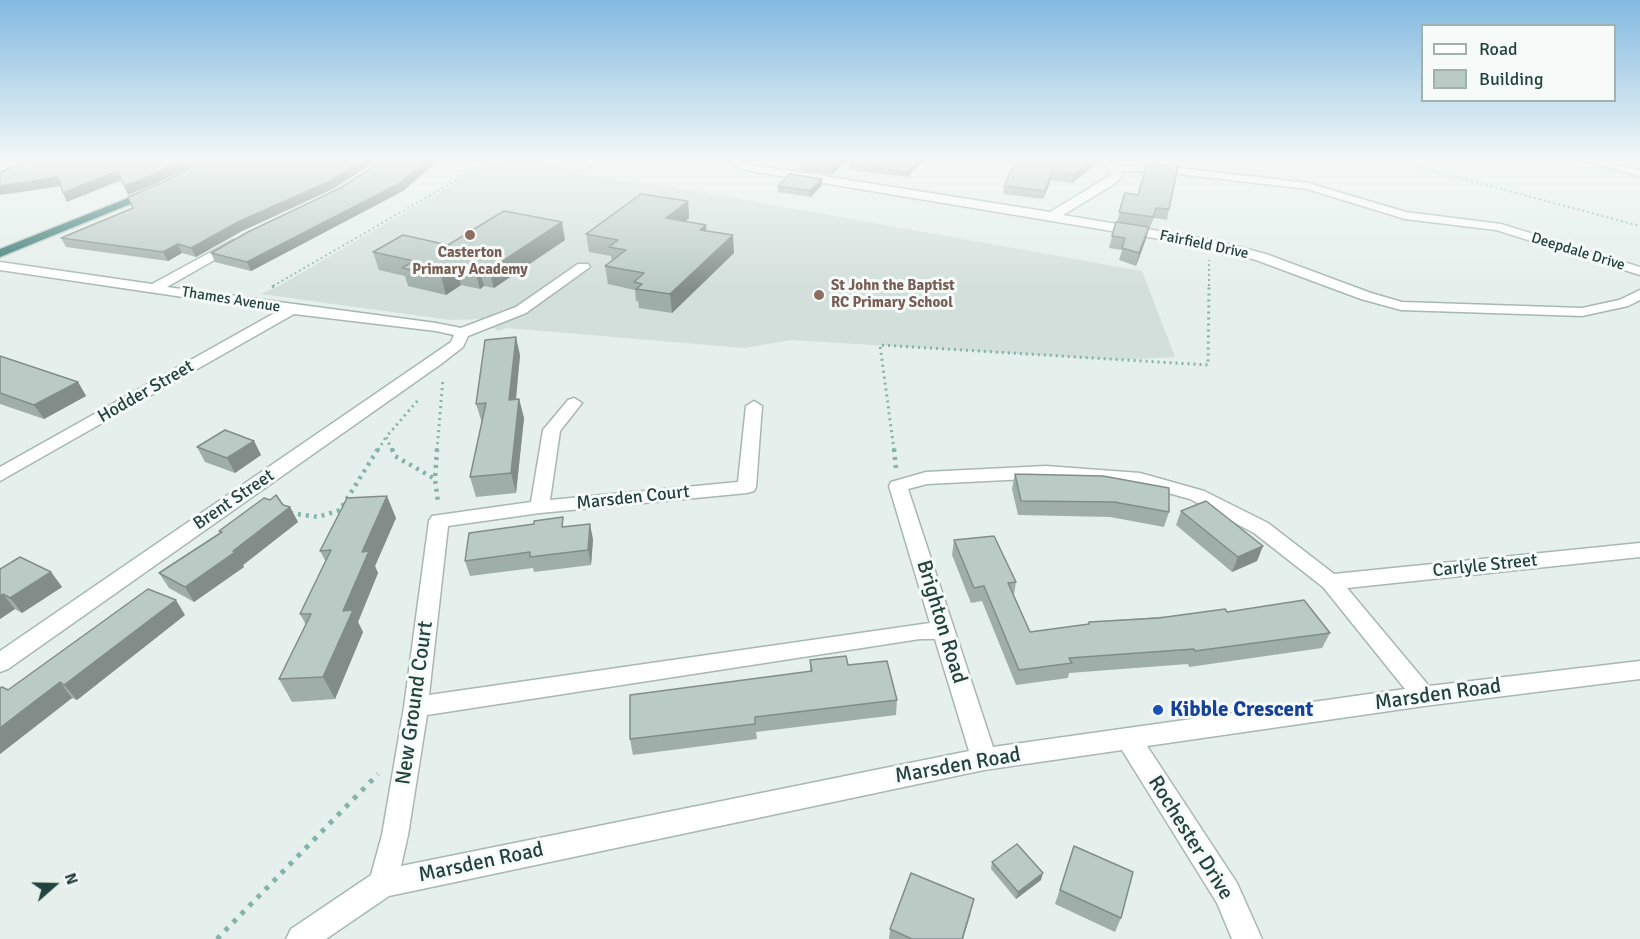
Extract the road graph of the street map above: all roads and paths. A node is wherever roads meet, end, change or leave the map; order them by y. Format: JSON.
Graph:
{"nodes":[{"id":1,"x":124,"y":203,"type":"edge"},
{"id":2,"x":417,"y":203,"type":"edge"},
{"id":3,"x":969,"y":203,"type":"edge"},
{"id":4,"x":1075,"y":203,"type":"edge"},
{"id":5,"x":1364,"y":203,"type":"edge"},
{"id":6,"x":1553,"y":203,"type":"edge"},
{"id":7,"x":1052,"y":216,"type":"junction"},
{"id":8,"x":1640,"y":226,"type":"edge"},
{"id":9,"x":247,"y":236,"type":"edge"},
{"id":10,"x":1209,"y":243,"type":"junction"},
{"id":11,"x":0,"y":254,"type":"edge"},
{"id":12,"x":0,"y":266,"type":"edge"},
{"id":13,"x":584,"y":267,"type":"dead end"},
{"id":14,"x":1640,"y":271,"type":"edge"},
{"id":15,"x":155,"y":288,"type":"junction"},
{"id":16,"x":1640,"y":294,"type":"edge"},
{"id":17,"x":245,"y":302,"type":"junction"},
{"id":18,"x":292,"y":309,"type":"junction"},
{"id":19,"x":462,"y":333,"type":"junction"},
{"id":20,"x":437,"y":379,"type":"dead end"},
{"id":21,"x":422,"y":395,"type":"dead end"},
{"id":22,"x":574,"y":403,"type":"dead end"},
{"id":23,"x":754,"y":406,"type":"dead end"},
{"id":24,"x":386,"y":437,"type":"junction"},
{"id":25,"x":0,"y":475,"type":"edge"},
{"id":26,"x":435,"y":479,"type":"junction"},
{"id":27,"x":898,"y":486,"type":"junction"},
{"id":28,"x":540,"y":507,"type":"junction"},
{"id":29,"x":288,"y":512,"type":"edge"},
{"id":30,"x":439,"y":522,"type":"junction"},
{"id":31,"x":1640,"y":550,"type":"edge"},
{"id":32,"x":1330,"y":582,"type":"junction"},
{"id":33,"x":943,"y":631,"type":"junction"},
{"id":34,"x":0,"y":663,"type":"edge"},
{"id":35,"x":1638,"y":670,"type":"edge"},
{"id":36,"x":1424,"y":696,"type":"junction"},
{"id":37,"x":416,"y":707,"type":"junction"},
{"id":38,"x":1129,"y":738,"type":"junction"},
{"id":39,"x":410,"y":741,"type":"junction"},
{"id":40,"x":984,"y":759,"type":"junction"},
{"id":41,"x":383,"y":883,"type":"junction"},
{"id":42,"x":217,"y":939,"type":"edge"},
{"id":43,"x":301,"y":939,"type":"edge"},
{"id":44,"x":1247,"y":939,"type":"edge"}],
"edges":[{"from":1,"to":11,"type":"highway"},
{"from":2,"to":17,"type":"path"},
{"from":3,"to":7,"type":"street","name":"Fairfield Drive"},
{"from":4,"to":7,"type":"street"},
{"from":5,"to":14,"type":"street","name":"Deepdale Drive"},
{"from":6,"to":8,"type":"path"},
{"from":7,"to":10,"type":"street","name":"Fairfield Drive"},
{"from":9,"to":15,"type":"street"},
{"from":10,"to":16,"type":"street","name":"Fairfield Drive"},
{"from":10,"to":27,"type":"path"},
{"from":12,"to":15,"type":"street","name":"Thames Avenue"},
{"from":13,"to":19,"type":"street"},
{"from":15,"to":17,"type":"street","name":"Thames Avenue"},
{"from":17,"to":18,"type":"street","name":"Thames Avenue"},
{"from":18,"to":19,"type":"street","name":"Thames Avenue"},
{"from":18,"to":25,"type":"street","name":"Hodder Street"},
{"from":19,"to":34,"type":"street","name":"Brent Street"},
{"from":20,"to":26,"type":"path"},
{"from":21,"to":24,"type":"path"},
{"from":22,"to":28,"type":"street"},
{"from":23,"to":28,"type":"street","name":"Marsden Court"},
{"from":24,"to":26,"type":"path"},
{"from":24,"to":29,"type":"path"},
{"from":26,"to":30,"type":"path"},
{"from":27,"to":32,"type":"street"},
{"from":27,"to":33,"type":"street","name":"Brighton Road"},
{"from":28,"to":30,"type":"street","name":"Marsden Court"},
{"from":30,"to":37,"type":"street","name":"New Ground Court"},
{"from":31,"to":32,"type":"street","name":"Carlyle Street"},
{"from":32,"to":36,"type":"street"},
{"from":33,"to":37,"type":"street"},
{"from":33,"to":40,"type":"street","name":"Brighton Road"},
{"from":35,"to":36,"type":"street","name":"Marsden Road"},
{"from":36,"to":38,"type":"street","name":"Marsden Road"},
{"from":37,"to":39,"type":"street","name":"New Ground Court"},
{"from":38,"to":40,"type":"street","name":"Marsden Road"},
{"from":38,"to":44,"type":"street","name":"Rochester Drive"},
{"from":39,"to":41,"type":"street","name":"New Ground Court"},
{"from":39,"to":42,"type":"path"},
{"from":40,"to":41,"type":"street","name":"Marsden Road"},
{"from":41,"to":43,"type":"street","name":"Marsden Road"}]}
